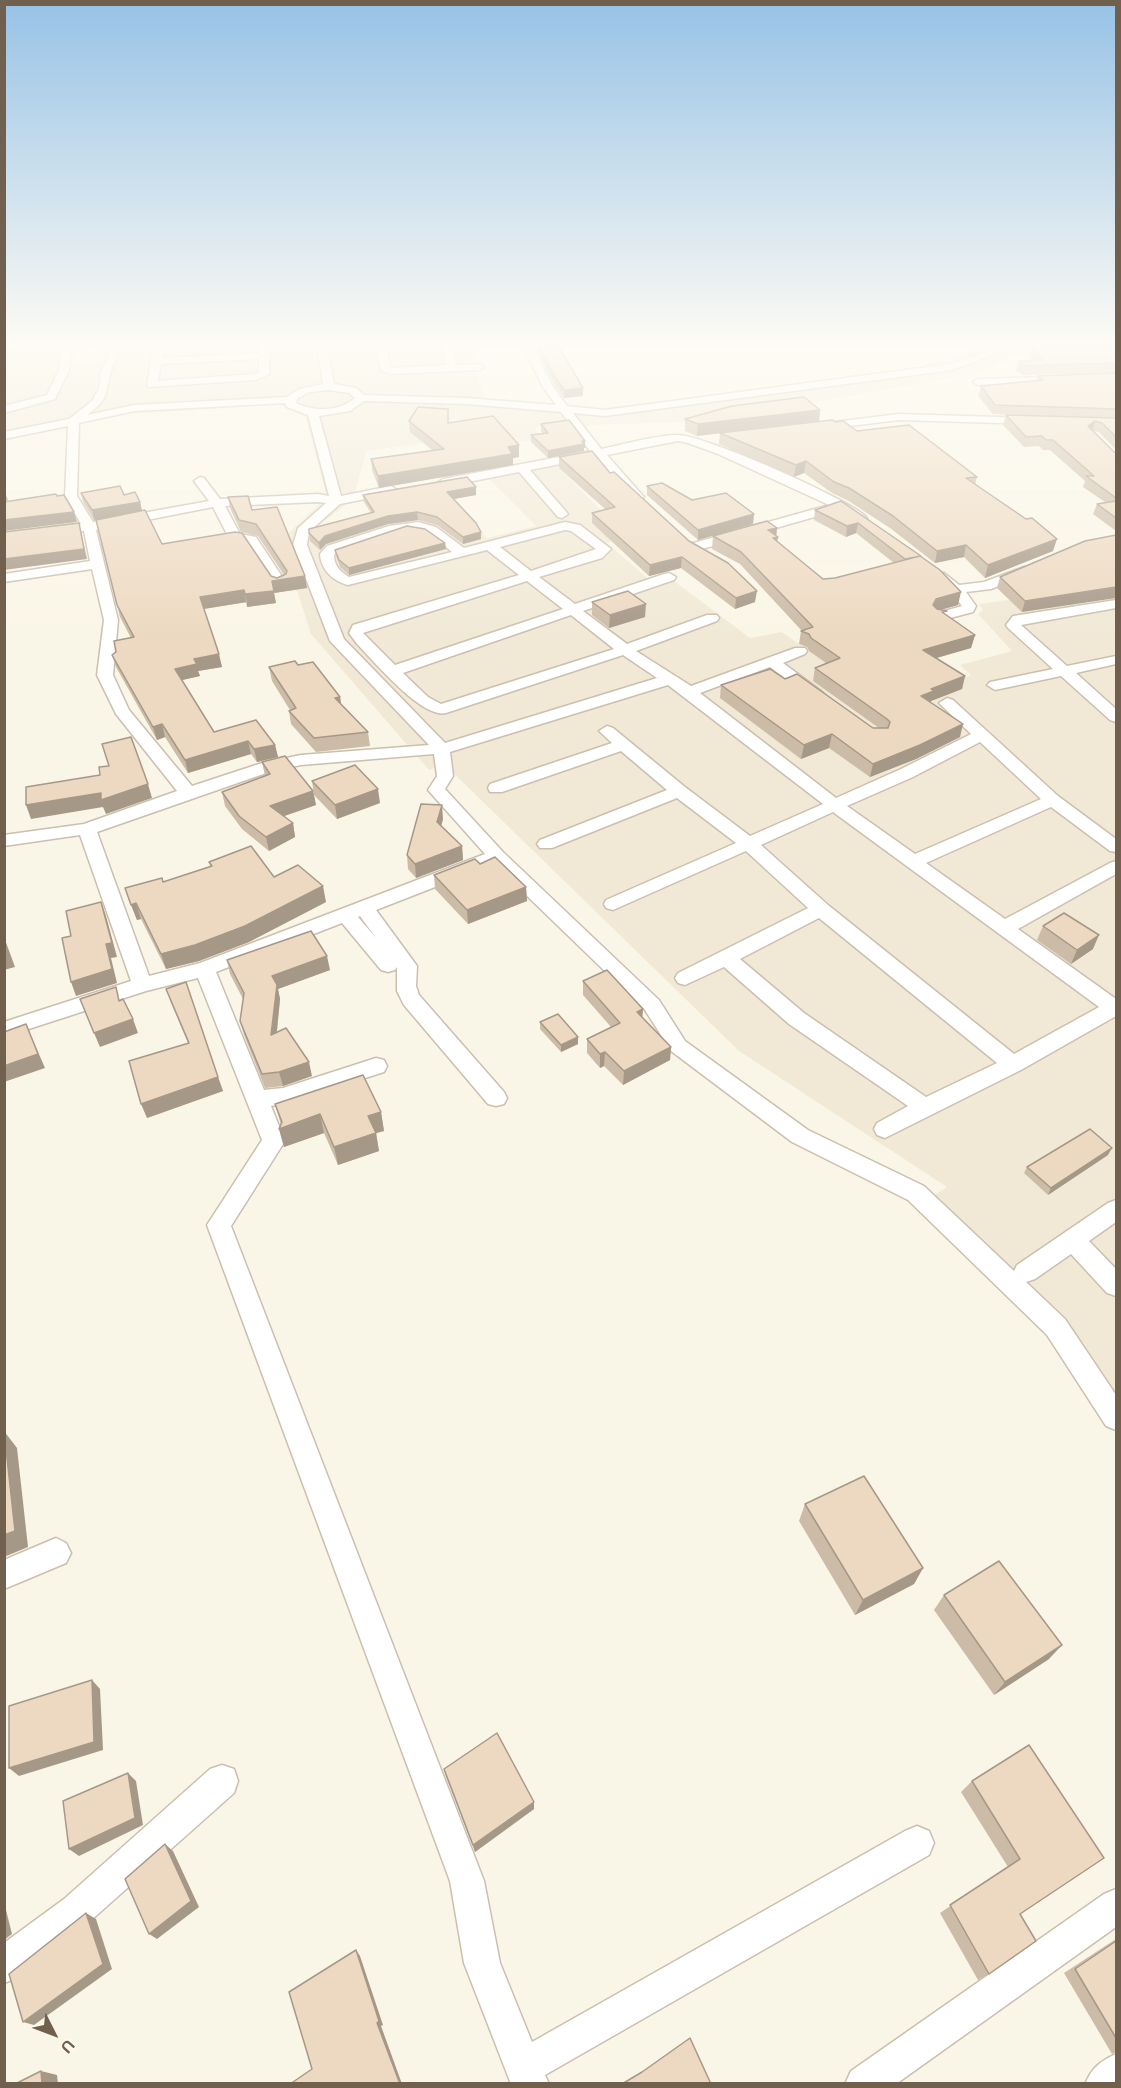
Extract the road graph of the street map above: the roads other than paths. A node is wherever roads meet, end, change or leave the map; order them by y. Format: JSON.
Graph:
{"nodes":[{"id":1,"x":72,"y":442,"type":"edge"},
{"id":2,"x":321,"y":442,"type":"edge"},
{"id":3,"x":591,"y":442,"type":"edge"},
{"id":4,"x":656,"y":442,"type":"edge"},
{"id":5,"x":700,"y":442,"type":"edge"},
{"id":6,"x":600,"y":454,"type":"junction"},
{"id":7,"x":523,"y":469,"type":"junction"},
{"id":8,"x":200,"y":481,"type":"dead end"},
{"id":9,"x":426,"y":485,"type":"edge"},
{"id":10,"x":405,"y":488,"type":"edge"},
{"id":11,"x":336,"y":501,"type":"junction"},
{"id":12,"x":217,"y":504,"type":"junction"},
{"id":13,"x":647,"y":505,"type":"edge"},
{"id":14,"x":842,"y":505,"type":"junction"},
{"id":15,"x":562,"y":514,"type":"dead end"},
{"id":16,"x":89,"y":527,"type":"junction"},
{"id":17,"x":876,"y":527,"type":"edge"},
{"id":18,"x":67,"y":529,"type":"edge"},
{"id":19,"x":490,"y":546,"type":"junction"},
{"id":20,"x":462,"y":553,"type":"junction"},
{"id":21,"x":714,"y":558,"type":"edge"},
{"id":22,"x":96,"y":564,"type":"junction"},
{"id":23,"x":929,"y":568,"type":"edge"},
{"id":24,"x":1033,"y":568,"type":"edge"},
{"id":25,"x":530,"y":576,"type":"junction"},
{"id":26,"x":669,"y":577,"type":"dead end"},
{"id":27,"x":4,"y":578,"type":"edge"},
{"id":28,"x":279,"y":584,"type":"edge"},
{"id":29,"x":956,"y":589,"type":"junction"},
{"id":30,"x":1116,"y":603,"type":"edge"},
{"id":31,"x":573,"y":611,"type":"junction"},
{"id":32,"x":939,"y":617,"type":"edge"},
{"id":33,"x":712,"y":618,"type":"dead end"},
{"id":34,"x":625,"y":650,"type":"junction"},
{"id":35,"x":800,"y":651,"type":"dead end"},
{"id":36,"x":1116,"y":660,"type":"edge"},
{"id":37,"x":771,"y":661,"type":"junction"},
{"id":38,"x":1063,"y":669,"type":"junction"},
{"id":39,"x":394,"y":671,"type":"junction"},
{"id":40,"x":667,"y":680,"type":"junction"},
{"id":41,"x":995,"y":685,"type":"dead end"},
{"id":42,"x":689,"y":692,"type":"junction"},
{"id":43,"x":947,"y":704,"type":"dead end"},
{"id":44,"x":832,"y":706,"type":"edge"},
{"id":45,"x":1116,"y":717,"type":"edge"},
{"id":46,"x":607,"y":731,"type":"dead end"},
{"id":47,"x":981,"y":735,"type":"junction"},
{"id":48,"x":623,"y":745,"type":"junction"},
{"id":49,"x":442,"y":749,"type":"junction"},
{"id":50,"x":496,"y":788,"type":"dead end"},
{"id":51,"x":679,"y":791,"type":"junction"},
{"id":52,"x":188,"y":793,"type":"junction"},
{"id":53,"x":1052,"y":800,"type":"junction"},
{"id":54,"x":836,"y":806,"type":"junction"},
{"id":55,"x":87,"y":829,"type":"junction"},
{"id":56,"x":4,"y":841,"type":"edge"},
{"id":57,"x":546,"y":844,"type":"dead end"},
{"id":58,"x":749,"y":844,"type":"junction"},
{"id":59,"x":1116,"y":847,"type":"edge"},
{"id":60,"x":497,"y":856,"type":"junction"},
{"id":61,"x":913,"y":862,"type":"junction"},
{"id":62,"x":1116,"y":867,"type":"edge"},
{"id":63,"x":613,"y":904,"type":"dead end"},
{"id":64,"x":821,"y":909,"type":"junction"},
{"id":65,"x":356,"y":912,"type":"junction"},
{"id":66,"x":1004,"y":928,"type":"junction"},
{"id":67,"x":726,"y":957,"type":"junction"},
{"id":68,"x":388,"y":965,"type":"dead end"},
{"id":69,"x":205,"y":969,"type":"junction"},
{"id":70,"x":685,"y":978,"type":"dead end"},
{"id":71,"x":142,"y":985,"type":"junction"},
{"id":72,"x":1115,"y":1007,"type":"edge"},
{"id":73,"x":4,"y":1030,"type":"edge"},
{"id":74,"x":1014,"y":1064,"type":"junction"},
{"id":75,"x":376,"y":1066,"type":"dead end"},
{"id":76,"x":496,"y":1098,"type":"dead end"},
{"id":77,"x":257,"y":1099,"type":"junction"},
{"id":78,"x":925,"y":1107,"type":"junction"},
{"id":79,"x":885,"y":1130,"type":"dead end"},
{"id":80,"x":1116,"y":1210,"type":"edge"},
{"id":81,"x":1072,"y":1240,"type":"junction"},
{"id":82,"x":1026,"y":1272,"type":"dead end"},
{"id":83,"x":1116,"y":1285,"type":"edge"},
{"id":84,"x":1116,"y":1417,"type":"edge"},
{"id":85,"x":56,"y":1552,"type":"dead end"},
{"id":86,"x":4,"y":1575,"type":"edge"},
{"id":87,"x":222,"y":1781,"type":"dead end"},
{"id":88,"x":917,"y":1843,"type":"dead end"},
{"id":89,"x":1116,"y":1906,"type":"edge"},
{"id":90,"x":4,"y":1965,"type":"edge"},
{"id":91,"x":1116,"y":2073,"type":"edge"},
{"id":92,"x":527,"y":2075,"type":"edge"},
{"id":93,"x":864,"y":2084,"type":"edge"},
{"id":94,"x":1104,"y":2084,"type":"edge"}],
"edges":[{"from":1,"to":16,"type":"street"},
{"from":2,"to":11,"type":"street"},
{"from":3,"to":6,"type":"street"},
{"from":4,"to":6,"type":"street"},
{"from":5,"to":14,"type":"street"},
{"from":6,"to":7,"type":"street"},
{"from":6,"to":13,"type":"street"},
{"from":7,"to":9,"type":"street"},
{"from":7,"to":15,"type":"street"},
{"from":8,"to":12,"type":"street"},
{"from":10,"to":11,"type":"street"},
{"from":11,"to":12,"type":"street"},
{"from":11,"to":49,"type":"street"},
{"from":12,"to":16,"type":"street"},
{"from":12,"to":28,"type":"street"},
{"from":14,"to":17,"type":"street"},
{"from":14,"to":21,"type":"street"},
{"from":16,"to":18,"type":"street"},
{"from":16,"to":22,"type":"street"},
{"from":19,"to":20,"type":"street"},
{"from":19,"to":25,"type":"street"},
{"from":19,"to":25,"type":"street"},
{"from":20,"to":20,"type":"street"},
{"from":22,"to":27,"type":"street"},
{"from":22,"to":52,"type":"street"},
{"from":23,"to":29,"type":"street"},
{"from":24,"to":29,"type":"street"},
{"from":25,"to":31,"type":"street"},
{"from":25,"to":39,"type":"street"},
{"from":26,"to":31,"type":"street"},
{"from":29,"to":32,"type":"street"},
{"from":30,"to":38,"type":"street"},
{"from":31,"to":34,"type":"street"},
{"from":31,"to":39,"type":"street"},
{"from":33,"to":34,"type":"street"},
{"from":34,"to":39,"type":"street"},
{"from":34,"to":40,"type":"street"},
{"from":35,"to":37,"type":"street"},
{"from":36,"to":38,"type":"street"},
{"from":37,"to":42,"type":"street"},
{"from":37,"to":44,"type":"street"},
{"from":38,"to":41,"type":"street"},
{"from":38,"to":45,"type":"street"},
{"from":40,"to":42,"type":"street"},
{"from":40,"to":49,"type":"street"},
{"from":42,"to":54,"type":"street"},
{"from":43,"to":47,"type":"street"},
{"from":46,"to":48,"type":"street"},
{"from":47,"to":53,"type":"street"},
{"from":47,"to":54,"type":"street"},
{"from":48,"to":50,"type":"street"},
{"from":48,"to":51,"type":"street"},
{"from":49,"to":52,"type":"street"},
{"from":49,"to":60,"type":"street"},
{"from":51,"to":57,"type":"street"},
{"from":51,"to":58,"type":"street"},
{"from":52,"to":55,"type":"street"},
{"from":53,"to":59,"type":"street"},
{"from":53,"to":61,"type":"street"},
{"from":54,"to":58,"type":"street"},
{"from":54,"to":61,"type":"street"},
{"from":55,"to":56,"type":"street"},
{"from":55,"to":71,"type":"street"},
{"from":58,"to":63,"type":"street"},
{"from":58,"to":64,"type":"street"},
{"from":60,"to":65,"type":"street"},
{"from":60,"to":84,"type":"street"},
{"from":61,"to":66,"type":"street"},
{"from":62,"to":66,"type":"street"},
{"from":64,"to":67,"type":"street"},
{"from":64,"to":74,"type":"street"},
{"from":65,"to":68,"type":"street"},
{"from":65,"to":69,"type":"street"},
{"from":65,"to":76,"type":"street"},
{"from":66,"to":72,"type":"street"},
{"from":67,"to":70,"type":"street"},
{"from":67,"to":78,"type":"street"},
{"from":69,"to":71,"type":"street"},
{"from":69,"to":77,"type":"street"},
{"from":71,"to":73,"type":"street"},
{"from":72,"to":74,"type":"street"},
{"from":74,"to":78,"type":"street"},
{"from":75,"to":77,"type":"street"},
{"from":77,"to":92,"type":"street"},
{"from":78,"to":79,"type":"street"},
{"from":80,"to":81,"type":"street"},
{"from":81,"to":82,"type":"street"},
{"from":81,"to":83,"type":"street"},
{"from":85,"to":86,"type":"street"},
{"from":87,"to":90,"type":"street"},
{"from":88,"to":92,"type":"street"},
{"from":89,"to":93,"type":"street"},
{"from":91,"to":94,"type":"street"}]}
